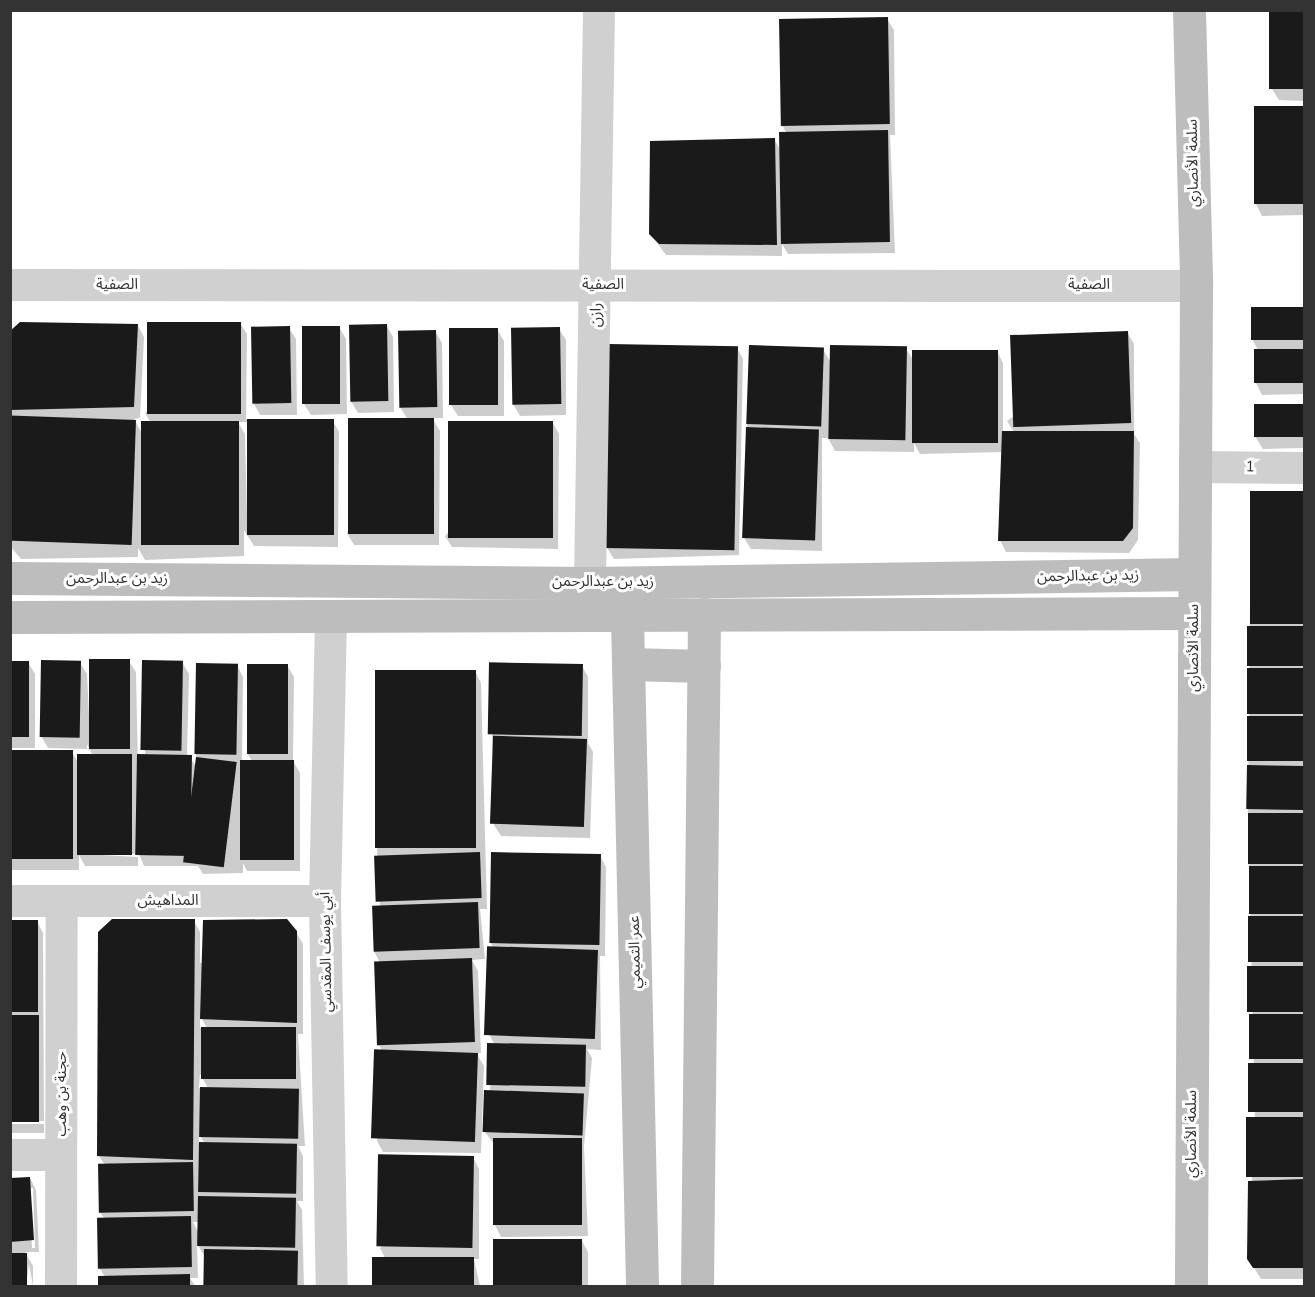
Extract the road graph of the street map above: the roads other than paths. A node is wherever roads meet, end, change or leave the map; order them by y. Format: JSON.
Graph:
{"nodes":[{"id":1,"x":599,"y":10,"type":"edge"},
{"id":2,"x":1189,"y":10,"type":"edge"},
{"id":3,"x":10,"y":285,"type":"edge"},
{"id":4,"x":597,"y":285,"type":"junction"},
{"id":5,"x":1196,"y":285,"type":"junction"},
{"id":6,"x":1195,"y":467,"type":"junction"},
{"id":7,"x":1305,"y":468,"type":"edge"},
{"id":8,"x":1194,"y":574,"type":"junction"},
{"id":9,"x":10,"y":578,"type":"edge"},
{"id":10,"x":590,"y":583,"type":"junction"},
{"id":11,"x":1194,"y":612,"type":"junction"},
{"id":12,"x":704,"y":614,"type":"junction"},
{"id":13,"x":10,"y":617,"type":"edge"},
{"id":14,"x":331,"y":617,"type":"junction"},
{"id":15,"x":627,"y":618,"type":"junction"},
{"id":16,"x":628,"y":664,"type":"junction"},
{"id":17,"x":704,"y":666,"type":"junction"},
{"id":18,"x":10,"y":901,"type":"edge"},
{"id":19,"x":62,"y":901,"type":"junction"},
{"id":20,"x":325,"y":901,"type":"junction"},
{"id":21,"x":10,"y":1155,"type":"edge"},
{"id":22,"x":61,"y":1155,"type":"junction"},
{"id":23,"x":61,"y":1287,"type":"edge"},
{"id":24,"x":332,"y":1287,"type":"edge"},
{"id":25,"x":642,"y":1287,"type":"edge"},
{"id":26,"x":697,"y":1287,"type":"edge"},
{"id":27,"x":1191,"y":1287,"type":"edge"}],
"edges":[{"from":1,"to":4,"type":"street","name":"رازن"},
{"from":2,"to":5,"type":"street","name":"سلمة الأنصاري"},
{"from":3,"to":4,"type":"street","name":"الصفية"},
{"from":4,"to":5,"type":"street","name":"الصفية"},
{"from":4,"to":10,"type":"street","name":"رازن"},
{"from":5,"to":6,"type":"street","name":"سلمة الأنصاري"},
{"from":6,"to":7,"type":"street","name":"1"},
{"from":6,"to":8,"type":"street","name":"سلمة الأنصاري"},
{"from":8,"to":10,"type":"street","name":"زيد بن عبدالرحمن"},
{"from":8,"to":11,"type":"street","name":"سلمة الأنصاري"},
{"from":9,"to":10,"type":"street","name":"زيد بن عبدالرحمن"},
{"from":11,"to":12,"type":"street"},
{"from":11,"to":27,"type":"street","name":"سلمة الأنصاري"},
{"from":12,"to":15,"type":"street"},
{"from":12,"to":17,"type":"street"},
{"from":13,"to":14,"type":"street"},
{"from":14,"to":15,"type":"street"},
{"from":14,"to":20,"type":"street","name":"أبي يوسف المقدسي"},
{"from":15,"to":16,"type":"street","name":"عمر التميمي"},
{"from":16,"to":17,"type":"street"},
{"from":16,"to":25,"type":"street","name":"عمر التميمي"},
{"from":17,"to":26,"type":"street"},
{"from":18,"to":19,"type":"street","name":"المداهيش"},
{"from":19,"to":20,"type":"street","name":"المداهيش"},
{"from":19,"to":22,"type":"street","name":"حجنة بن وهب"},
{"from":20,"to":24,"type":"street","name":"أبي يوسف المقدسي"},
{"from":21,"to":22,"type":"street"},
{"from":22,"to":23,"type":"street","name":"حجنة بن وهب"}]}
